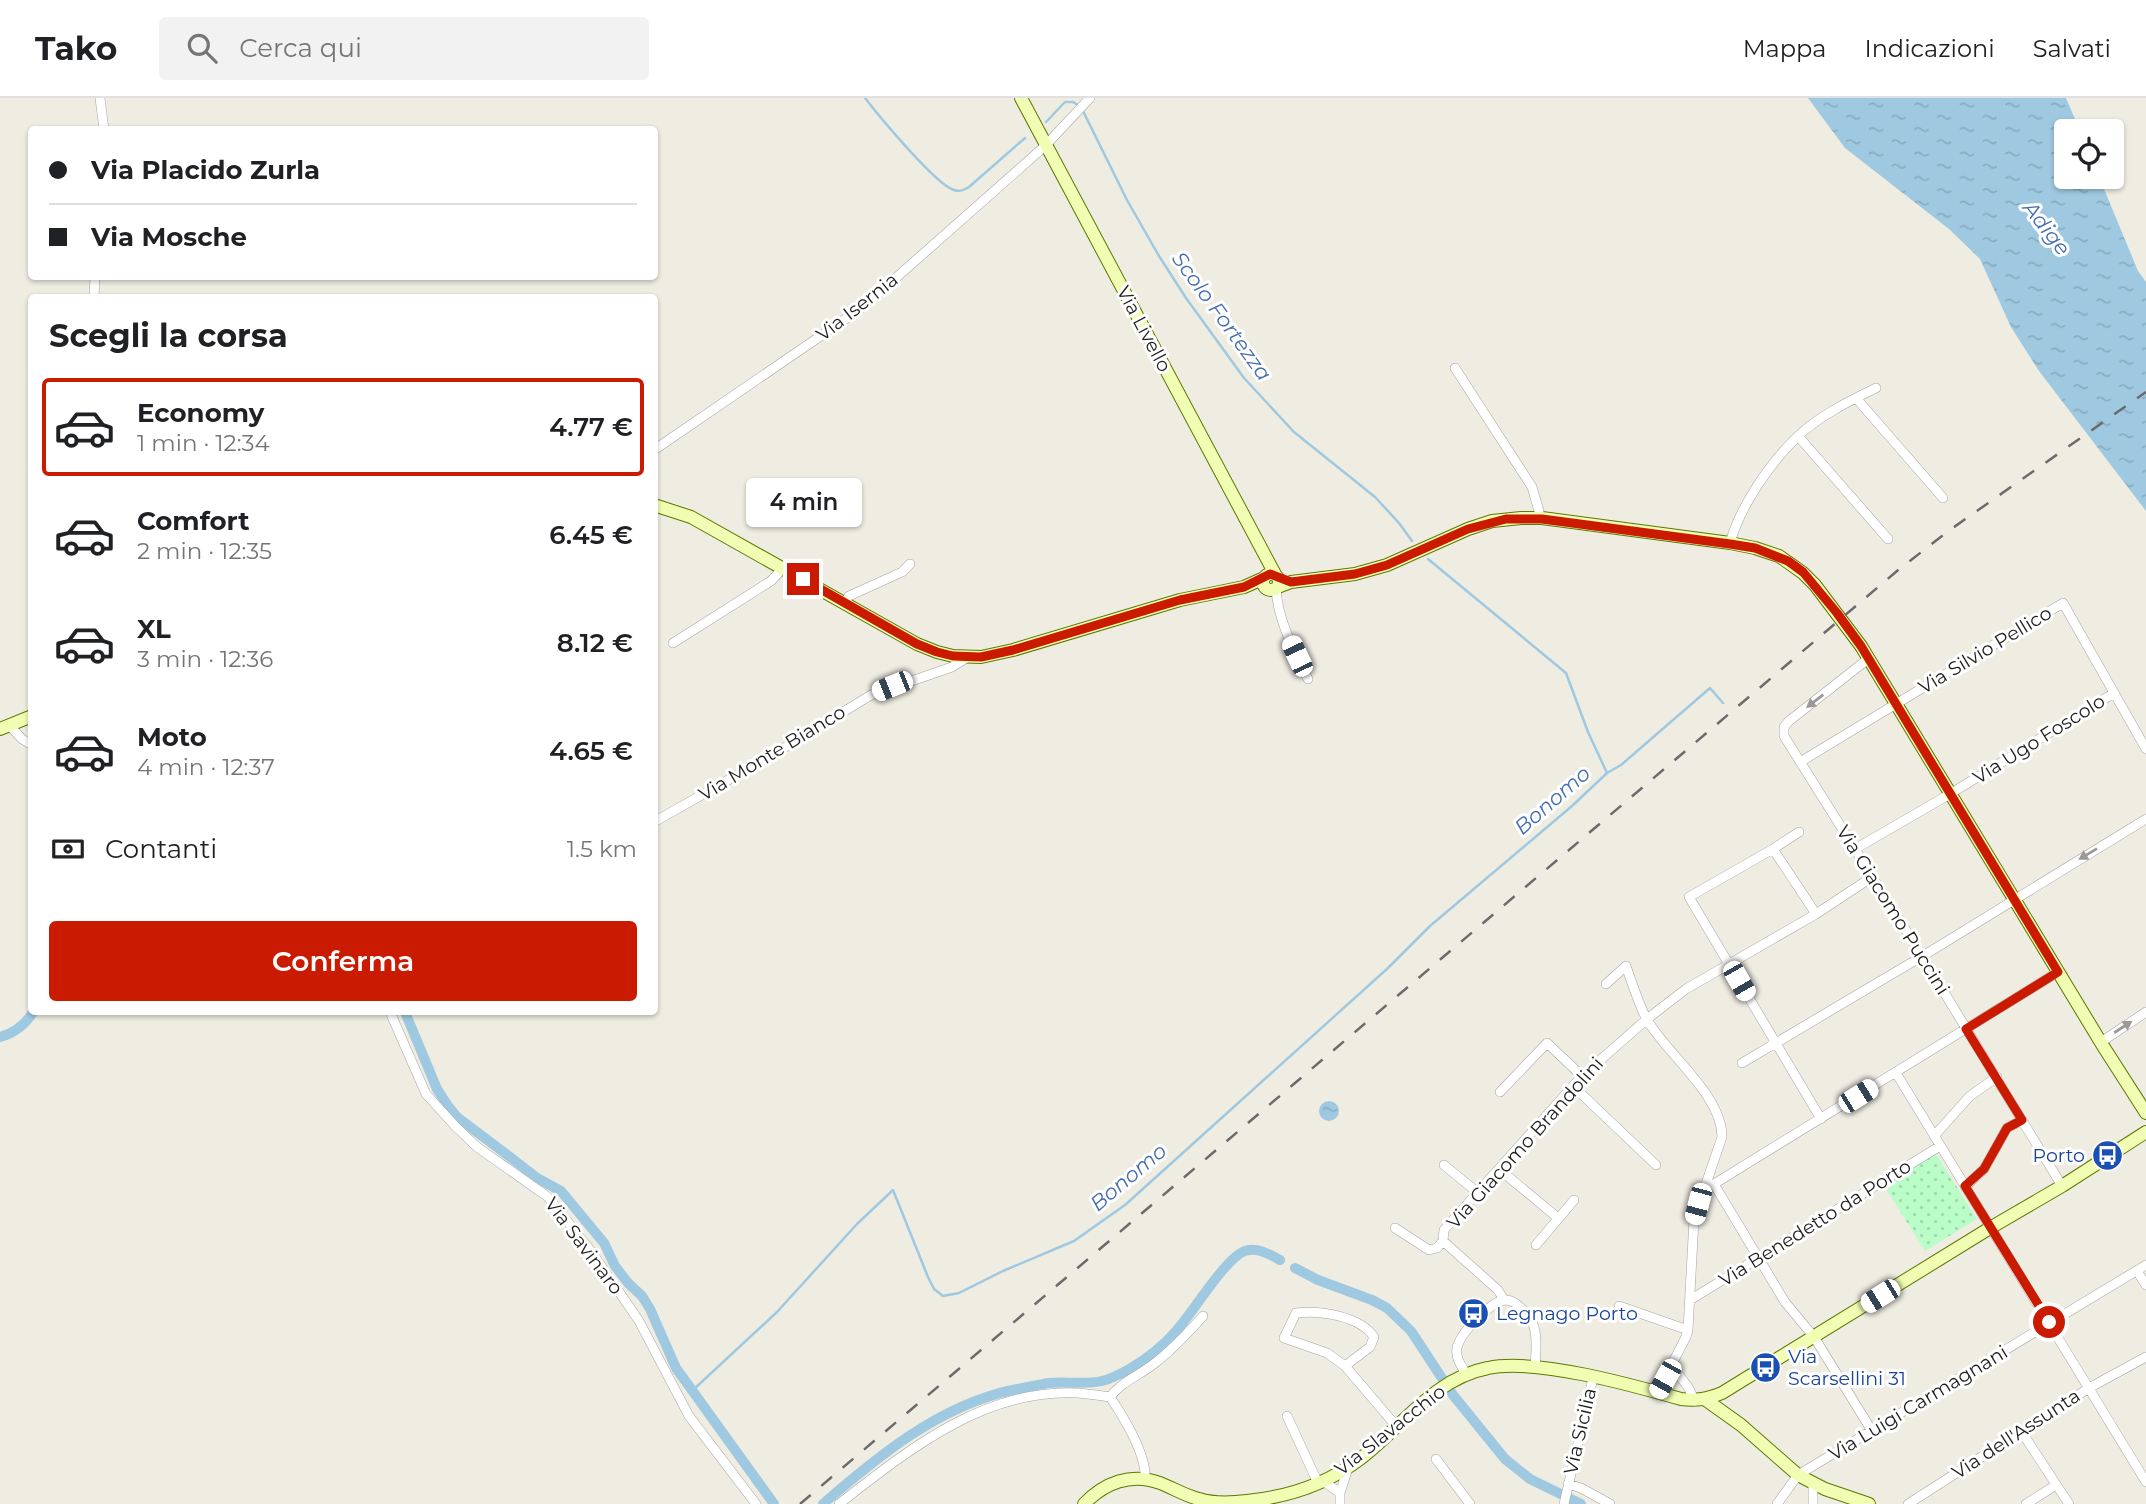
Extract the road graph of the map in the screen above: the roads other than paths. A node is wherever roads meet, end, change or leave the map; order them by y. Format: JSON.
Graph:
{"nodes":[{"id":1,"x":100,"y":98,"type":"edge"},
{"id":2,"x":1021,"y":98,"type":"edge"},
{"id":3,"x":1090,"y":98,"type":"edge"},
{"id":4,"x":104,"y":126,"type":"edge"},
{"id":5,"x":1045,"y":146,"type":"junction"},
{"id":6,"x":1455,"y":368,"type":"dead end"},
{"id":7,"x":1876,"y":388,"type":"dead end"},
{"id":8,"x":1856,"y":398,"type":"junction"},
{"id":9,"x":1798,"y":436,"type":"junction"},
{"id":10,"x":658,"y":447,"type":"edge"},
{"id":11,"x":1943,"y":498,"type":"dead end"},
{"id":12,"x":658,"y":506,"type":"edge"},
{"id":13,"x":1539,"y":511,"type":"dead end"},
{"id":14,"x":1888,"y":539,"type":"dead end"},
{"id":15,"x":1730,"y":544,"type":"junction"},
{"id":16,"x":910,"y":564,"type":"dead end"},
{"id":17,"x":783,"y":568,"type":"junction"},
{"id":18,"x":1272,"y":585,"type":"junction"},
{"id":19,"x":845,"y":603,"type":"junction"},
{"id":20,"x":673,"y":643,"type":"dead end"},
{"id":21,"x":968,"y":656,"type":"junction"},
{"id":22,"x":1868,"y":659,"type":"junction"},
{"id":23,"x":1308,"y":679,"type":"dead end"},
{"id":24,"x":2114,"y":693,"type":"junction"},
{"id":25,"x":1895,"y":704,"type":"junction"},
{"id":26,"x":28,"y":718,"type":"edge"},
{"id":27,"x":5,"y":728,"type":"edge"},
{"id":28,"x":28,"y":742,"type":"edge"},
{"id":29,"x":2146,"y":749,"type":"edge"},
{"id":30,"x":1800,"y":762,"type":"junction"},
{"id":31,"x":1950,"y":794,"type":"junction"},
{"id":32,"x":2146,"y":819,"type":"edge"},
{"id":33,"x":658,"y":820,"type":"edge"},
{"id":34,"x":1798,"y":832,"type":"dead end"},
{"id":35,"x":1773,"y":849,"type":"junction"},
{"id":36,"x":1855,"y":849,"type":"junction"},
{"id":37,"x":1872,"y":877,"type":"junction"},
{"id":38,"x":2014,"y":899,"type":"junction"},
{"id":39,"x":1816,"y":914,"type":"junction"},
{"id":40,"x":1922,"y":956,"type":"junction"},
{"id":41,"x":1728,"y":963,"type":"junction"},
{"id":42,"x":2058,"y":972,"type":"junction"},
{"id":43,"x":1606,"y":984,"type":"dead end"},
{"id":44,"x":2146,"y":1012,"type":"edge"},
{"id":45,"x":391,"y":1015,"type":"edge"},
{"id":46,"x":1647,"y":1019,"type":"junction"},
{"id":47,"x":1966,"y":1029,"type":"junction"},
{"id":48,"x":2101,"y":1042,"type":"junction"},
{"id":49,"x":1776,"y":1043,"type":"junction"},
{"id":50,"x":1742,"y":1063,"type":"dead end"},
{"id":51,"x":1896,"y":1073,"type":"junction"},
{"id":52,"x":1582,"y":1076,"type":"junction"},
{"id":53,"x":1997,"y":1077,"type":"junction"},
{"id":54,"x":1573,"y":1086,"type":"junction"},
{"id":55,"x":1500,"y":1092,"type":"dead end"},
{"id":56,"x":2146,"y":1113,"type":"edge"},
{"id":57,"x":1821,"y":1119,"type":"junction"},
{"id":58,"x":2022,"y":1120,"type":"junction"},
{"id":59,"x":2146,"y":1132,"type":"edge"},
{"id":60,"x":1934,"y":1136,"type":"junction"},
{"id":61,"x":1940,"y":1146,"type":"junction"},
{"id":62,"x":1656,"y":1165,"type":"dead end"},
{"id":63,"x":1444,"y":1166,"type":"dead end"},
{"id":64,"x":1499,"y":1169,"type":"junction"},
{"id":65,"x":1709,"y":1184,"type":"junction"},
{"id":66,"x":1965,"y":1186,"type":"junction"},
{"id":67,"x":2062,"y":1186,"type":"junction"},
{"id":68,"x":1478,"y":1192,"type":"junction"},
{"id":69,"x":1574,"y":1200,"type":"dead end"},
{"id":70,"x":1558,"y":1218,"type":"junction"},
{"id":71,"x":1395,"y":1228,"type":"dead end"},
{"id":72,"x":1990,"y":1228,"type":"junction"},
{"id":73,"x":1443,"y":1241,"type":"junction"},
{"id":74,"x":1536,"y":1245,"type":"dead end"},
{"id":75,"x":1759,"y":1256,"type":"junction"},
{"id":76,"x":2142,"y":1268,"type":"edge"},
{"id":77,"x":2146,"y":1285,"type":"edge"},
{"id":78,"x":1504,"y":1300,"type":"junction"},
{"id":79,"x":1690,"y":1300,"type":"junction"},
{"id":80,"x":1619,"y":1306,"type":"dead end"},
{"id":81,"x":1203,"y":1316,"type":"dead end"},
{"id":82,"x":2049,"y":1322,"type":"junction"},
{"id":83,"x":1688,"y":1329,"type":"junction"},
{"id":84,"x":1814,"y":1336,"type":"junction"},
{"id":85,"x":2146,"y":1357,"type":"edge"},
{"id":86,"x":1345,"y":1366,"type":"junction"},
{"id":87,"x":1672,"y":1366,"type":"junction"},
{"id":88,"x":1535,"y":1368,"type":"junction"},
{"id":89,"x":1461,"y":1377,"type":"junction"},
{"id":90,"x":1593,"y":1378,"type":"junction"},
{"id":91,"x":2089,"y":1388,"type":"junction"},
{"id":92,"x":1657,"y":1393,"type":"junction"},
{"id":93,"x":1110,"y":1397,"type":"junction"},
{"id":94,"x":1701,"y":1400,"type":"junction"},
{"id":95,"x":1287,"y":1416,"type":"dead end"},
{"id":96,"x":1397,"y":1427,"type":"junction"},
{"id":97,"x":1872,"y":1431,"type":"junction"},
{"id":98,"x":2021,"y":1431,"type":"junction"},
{"id":99,"x":1436,"y":1459,"type":"dead end"},
{"id":100,"x":1348,"y":1468,"type":"junction"},
{"id":101,"x":1798,"y":1475,"type":"junction"},
{"id":102,"x":1145,"y":1479,"type":"junction"},
{"id":103,"x":1321,"y":1482,"type":"junction"},
{"id":104,"x":2146,"y":1482,"type":"edge"},
{"id":105,"x":1812,"y":1484,"type":"junction"},
{"id":106,"x":2056,"y":1485,"type":"junction"},
{"id":107,"x":1567,"y":1487,"type":"junction"},
{"id":108,"x":1340,"y":1493,"type":"junction"},
{"id":109,"x":756,"y":1504,"type":"edge"},
{"id":110,"x":839,"y":1504,"type":"edge"},
{"id":111,"x":1084,"y":1504,"type":"edge"},
{"id":112,"x":1340,"y":1504,"type":"edge"},
{"id":113,"x":1470,"y":1504,"type":"edge"},
{"id":114,"x":1564,"y":1504,"type":"edge"},
{"id":115,"x":1610,"y":1504,"type":"edge"},
{"id":116,"x":1777,"y":1504,"type":"edge"},
{"id":117,"x":1813,"y":1504,"type":"edge"},
{"id":118,"x":1870,"y":1504,"type":"edge"},
{"id":119,"x":1908,"y":1504,"type":"edge"},
{"id":120,"x":2026,"y":1504,"type":"edge"},
{"id":121,"x":2068,"y":1504,"type":"edge"}],
"edges":[{"from":1,"to":4,"type":"street"},
{"from":2,"to":5,"type":"street","name":"Via Livello"},
{"from":3,"to":5,"type":"street","name":"Via Isernia"},
{"from":5,"to":10,"type":"street","name":"Via Isernia"},
{"from":5,"to":18,"type":"street","name":"Via Livello"},
{"from":6,"to":13,"type":"street"},
{"from":7,"to":8,"type":"street"},
{"from":8,"to":9,"type":"street"},
{"from":8,"to":11,"type":"street"},
{"from":9,"to":14,"type":"street"},
{"from":9,"to":15,"type":"street"},
{"from":12,"to":17,"type":"street"},
{"from":15,"to":18,"type":"street"},
{"from":15,"to":22,"type":"street"},
{"from":16,"to":19,"type":"street"},
{"from":17,"to":19,"type":"street"},
{"from":17,"to":20,"type":"street"},
{"from":18,"to":21,"type":"street"},
{"from":18,"to":23,"type":"street"},
{"from":19,"to":21,"type":"street"},
{"from":21,"to":33,"type":"street","name":"Via Monte Bianco"},
{"from":22,"to":25,"type":"street"},
{"from":22,"to":30,"type":"street","name":"Via Giacomo Puccini","one_way":true},
{"from":24,"to":25,"type":"street","name":"Via Silvio Pellico"},
{"from":24,"to":29,"type":"street"},
{"from":24,"to":31,"type":"street","name":"Via Ugo Foscolo"},
{"from":25,"to":30,"type":"street","name":"Via Silvio Pellico"},
{"from":25,"to":31,"type":"street"},
{"from":26,"to":27,"type":"street"},
{"from":27,"to":28,"type":"street"},
{"from":30,"to":36,"type":"street","name":"Via Giacomo Puccini"},
{"from":31,"to":36,"type":"street","name":"Via Ugo Foscolo"},
{"from":31,"to":38,"type":"street"},
{"from":32,"to":38,"type":"street","one_way":true},
{"from":34,"to":35,"type":"street"},
{"from":35,"to":39,"type":"street"},
{"from":35,"to":41,"type":"street"},
{"from":36,"to":37,"type":"street","name":"Via Giacomo Puccini"},
{"from":37,"to":39,"type":"street","name":"Via Giacomo Brandolini"},
{"from":37,"to":40,"type":"street","name":"Via Giacomo Puccini"},
{"from":38,"to":40,"type":"street"},
{"from":38,"to":42,"type":"street"},
{"from":39,"to":41,"type":"street","name":"Via Giacomo Brandolini"},
{"from":40,"to":47,"type":"street","name":"Via Giacomo Puccini"},
{"from":40,"to":49,"type":"street"},
{"from":41,"to":46,"type":"street","name":"Via Giacomo Brandolini"},
{"from":41,"to":49,"type":"street"},
{"from":42,"to":47,"type":"street"},
{"from":42,"to":48,"type":"street"},
{"from":43,"to":46,"type":"street"},
{"from":48,"to":44,"type":"street","one_way":true},
{"from":45,"to":109,"type":"street","name":"Via Savinaro"},
{"from":46,"to":52,"type":"street","name":"Via Giacomo Brandolini"},
{"from":46,"to":65,"type":"street"},
{"from":47,"to":51,"type":"street"},
{"from":47,"to":53,"type":"street","name":"Via Giacomo Puccini"},
{"from":48,"to":56,"type":"street"},
{"from":49,"to":50,"type":"street"},
{"from":49,"to":57,"type":"street"},
{"from":51,"to":57,"type":"street"},
{"from":51,"to":60,"type":"street"},
{"from":52,"to":54,"type":"street","name":"Via Giacomo Brandolini"},
{"from":52,"to":55,"type":"street"},
{"from":53,"to":58,"type":"street","name":"Via Giacomo Puccini"},
{"from":53,"to":60,"type":"street"},
{"from":54,"to":62,"type":"street"},
{"from":54,"to":64,"type":"street","name":"Via Giacomo Brandolini"},
{"from":57,"to":65,"type":"street"},
{"from":58,"to":66,"type":"street"},
{"from":58,"to":67,"type":"street","name":"Via Giacomo Puccini"},
{"from":59,"to":67,"type":"street"},
{"from":60,"to":61,"type":"street"},
{"from":61,"to":66,"type":"street"},
{"from":61,"to":75,"type":"street","name":"Via Benedetto da Porto"},
{"from":63,"to":68,"type":"street"},
{"from":64,"to":68,"type":"street","name":"Via Giacomo Brandolini"},
{"from":64,"to":70,"type":"street"},
{"from":65,"to":75,"type":"street"},
{"from":65,"to":79,"type":"street"},
{"from":66,"to":72,"type":"street"},
{"from":67,"to":72,"type":"street"},
{"from":68,"to":73,"type":"street","name":"Via Giacomo Brandolini"},
{"from":69,"to":70,"type":"street"},
{"from":70,"to":74,"type":"street"},
{"from":71,"to":73,"type":"street"},
{"from":72,"to":82,"type":"street"},
{"from":72,"to":84,"type":"street"},
{"from":73,"to":78,"type":"street","name":"Via Giacomo Brandolini"},
{"from":75,"to":79,"type":"street","name":"Via Benedetto da Porto"},
{"from":75,"to":84,"type":"street"},
{"from":76,"to":77,"type":"street"},
{"from":76,"to":82,"type":"street","name":"Via Luigi Carmagnani"},
{"from":78,"to":88,"type":"street","name":"Via Giacomo Brandolini"},
{"from":78,"to":89,"type":"street"},
{"from":79,"to":83,"type":"street"},
{"from":80,"to":83,"type":"street"},
{"from":81,"to":93,"type":"street"},
{"from":82,"to":91,"type":"street"},
{"from":82,"to":97,"type":"street","name":"Via Luigi Carmagnani"},
{"from":83,"to":87,"type":"street"},
{"from":84,"to":94,"type":"street"},
{"from":84,"to":97,"type":"street"},
{"from":85,"to":91,"type":"street","name":"Via dell'Assunta"},
{"from":86,"to":86,"type":"street"},
{"from":86,"to":96,"type":"street"},
{"from":87,"to":92,"type":"street"},
{"from":87,"to":94,"type":"street"},
{"from":88,"to":89,"type":"street","name":"Via Slavacchio"},
{"from":88,"to":90,"type":"street","name":"Via Slavacchio"},
{"from":89,"to":96,"type":"street","name":"Via Slavacchio"},
{"from":90,"to":92,"type":"street","name":"Via Slavacchio"},
{"from":90,"to":107,"type":"street","name":"Via Sicilia"},
{"from":91,"to":98,"type":"street","name":"Via dell'Assunta"},
{"from":91,"to":104,"type":"street"},
{"from":92,"to":94,"type":"street","name":"Via Slavacchio"},
{"from":93,"to":102,"type":"street"},
{"from":93,"to":110,"type":"street"},
{"from":94,"to":101,"type":"street"},
{"from":95,"to":103,"type":"street"},
{"from":96,"to":100,"type":"street","name":"Via Slavacchio"},
{"from":97,"to":101,"type":"street","name":"Via Luigi Carmagnani"},
{"from":98,"to":106,"type":"street"},
{"from":98,"to":119,"type":"street","name":"Via dell'Assunta"},
{"from":99,"to":113,"type":"street"},
{"from":100,"to":103,"type":"street","name":"Via Slavacchio"},
{"from":100,"to":108,"type":"street"},
{"from":101,"to":105,"type":"street"},
{"from":101,"to":116,"type":"street"},
{"from":102,"to":103,"type":"street","name":"Via Slavacchio"},
{"from":102,"to":111,"type":"street","name":"Via Slavacchio"},
{"from":103,"to":108,"type":"street"},
{"from":105,"to":117,"type":"street"},
{"from":105,"to":118,"type":"street"},
{"from":106,"to":120,"type":"street"},
{"from":106,"to":121,"type":"street"},
{"from":107,"to":114,"type":"street","name":"Via Sicilia"},
{"from":107,"to":115,"type":"street","name":"Via Sicilia"},
{"from":108,"to":112,"type":"street"}]}
